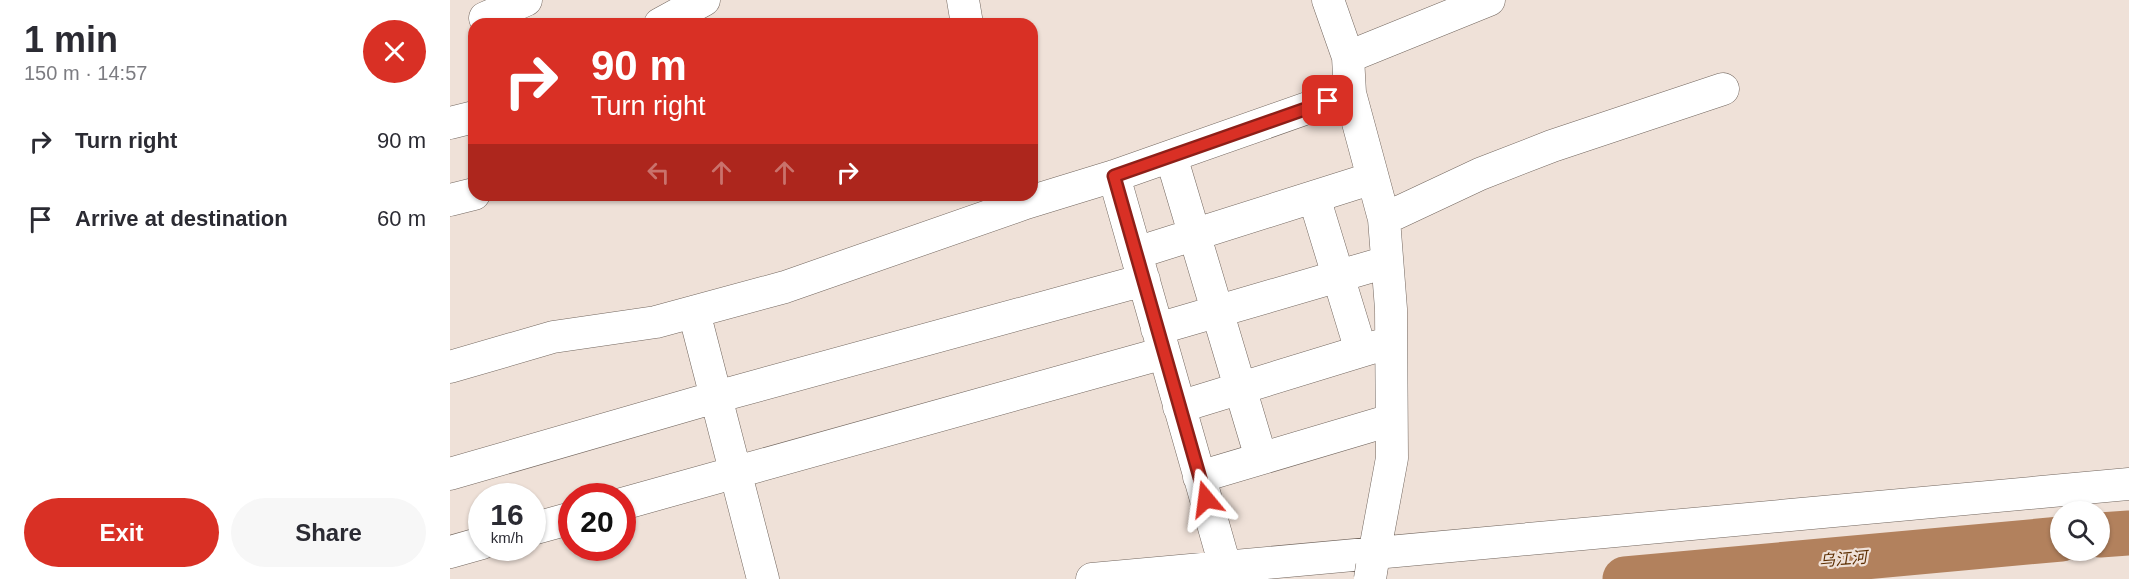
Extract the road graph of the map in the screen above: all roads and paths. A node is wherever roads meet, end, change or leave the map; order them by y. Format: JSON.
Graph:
{"nodes":[{"id":1,"x":526,"y":0,"type":"edge"},
{"id":2,"x":704,"y":0,"type":"edge"},
{"id":3,"x":963,"y":0,"type":"edge"},
{"id":4,"x":1328,"y":0,"type":"edge"},
{"id":5,"x":1489,"y":0,"type":"edge"},
{"id":6,"x":485,"y":18,"type":"dead end"},
{"id":7,"x":671,"y":18,"type":"edge"},
{"id":8,"x":966,"y":18,"type":"edge"},
{"id":9,"x":1347,"y":57,"type":"junction"},
{"id":10,"x":1723,"y":89,"type":"dead end"},
{"id":11,"x":1350,"y":93,"type":"junction"},
{"id":12,"x":468,"y":118,"type":"edge"},
{"id":13,"x":450,"y":123,"type":"edge"},
{"id":14,"x":1170,"y":156,"type":"junction"},
{"id":15,"x":1114,"y":176,"type":"junction"},
{"id":16,"x":1373,"y":178,"type":"junction"},
{"id":17,"x":1038,"y":195,"type":"edge"},
{"id":18,"x":468,"y":196,"type":"edge"},
{"id":19,"x":1314,"y":196,"type":"junction"},
{"id":20,"x":450,"y":200,"type":"edge"},
{"id":21,"x":1019,"y":201,"type":"edge"},
{"id":22,"x":1384,"y":219,"type":"junction"},
{"id":23,"x":1194,"y":234,"type":"junction"},
{"id":24,"x":1387,"y":262,"type":"junction"},
{"id":25,"x":1140,"y":267,"type":"junction"},
{"id":26,"x":1339,"y":277,"type":"junction"},
{"id":27,"x":694,"y":312,"type":"junction"},
{"id":28,"x":1217,"y":312,"type":"junction"},
{"id":29,"x":1161,"y":341,"type":"junction"},
{"id":30,"x":1391,"y":342,"type":"junction"},
{"id":31,"x":1361,"y":351,"type":"junction"},
{"id":32,"x":450,"y":367,"type":"edge"},
{"id":33,"x":1240,"y":389,"type":"junction"},
{"id":34,"x":716,"y":397,"type":"junction"},
{"id":35,"x":1179,"y":407,"type":"junction"},
{"id":36,"x":1391,"y":420,"type":"junction"},
{"id":37,"x":1261,"y":458,"type":"junction"},
{"id":38,"x":735,"y":472,"type":"junction"},
{"id":39,"x":450,"y":474,"type":"edge"},
{"id":40,"x":1199,"y":477,"type":"junction"},
{"id":41,"x":2129,"y":484,"type":"edge"},
{"id":42,"x":2129,"y":499,"type":"edge"},
{"id":43,"x":636,"y":500,"type":"edge"},
{"id":44,"x":468,"y":547,"type":"edge"},
{"id":45,"x":450,"y":552,"type":"edge"},
{"id":46,"x":1225,"y":566,"type":"junction"},
{"id":47,"x":1372,"y":566,"type":"edge"},
{"id":48,"x":763,"y":579,"type":"edge"},
{"id":49,"x":1092,"y":579,"type":"edge"},
{"id":50,"x":1285,"y":579,"type":"edge"}],
"edges":[{"from":1,"to":6,"type":"street"},
{"from":2,"to":7,"type":"street"},
{"from":3,"to":8,"type":"street"},
{"from":4,"to":9,"type":"street"},
{"from":5,"to":9,"type":"street"},
{"from":9,"to":11,"type":"street"},
{"from":10,"to":22,"type":"street"},
{"from":11,"to":14,"type":"street"},
{"from":11,"to":16,"type":"street"},
{"from":12,"to":13,"type":"street"},
{"from":14,"to":15,"type":"street"},
{"from":14,"to":23,"type":"street"},
{"from":15,"to":17,"type":"street"},
{"from":15,"to":25,"type":"street"},
{"from":16,"to":19,"type":"street"},
{"from":16,"to":22,"type":"street"},
{"from":18,"to":20,"type":"street"},
{"from":19,"to":23,"type":"street"},
{"from":19,"to":26,"type":"street"},
{"from":21,"to":27,"type":"street"},
{"from":22,"to":24,"type":"street"},
{"from":23,"to":25,"type":"street"},
{"from":23,"to":28,"type":"street"},
{"from":24,"to":26,"type":"street"},
{"from":24,"to":30,"type":"street"},
{"from":25,"to":29,"type":"street"},
{"from":25,"to":34,"type":"street"},
{"from":26,"to":28,"type":"street"},
{"from":26,"to":31,"type":"street"},
{"from":27,"to":32,"type":"street"},
{"from":27,"to":34,"type":"street"},
{"from":28,"to":29,"type":"street"},
{"from":28,"to":33,"type":"street"},
{"from":29,"to":35,"type":"street"},
{"from":29,"to":38,"type":"street"},
{"from":30,"to":31,"type":"street"},
{"from":30,"to":36,"type":"street"},
{"from":31,"to":33,"type":"street"},
{"from":33,"to":35,"type":"street"},
{"from":33,"to":37,"type":"street"},
{"from":34,"to":38,"type":"street"},
{"from":34,"to":39,"type":"street"},
{"from":35,"to":40,"type":"street"},
{"from":36,"to":37,"type":"street"},
{"from":36,"to":47,"type":"street"},
{"from":37,"to":40,"type":"street"},
{"from":38,"to":43,"type":"street"},
{"from":38,"to":48,"type":"street"},
{"from":40,"to":46,"type":"street"},
{"from":41,"to":47,"type":"street"},
{"from":42,"to":50,"type":"street"},
{"from":44,"to":45,"type":"street"},
{"from":46,"to":47,"type":"street"},
{"from":46,"to":49,"type":"street"}]}
